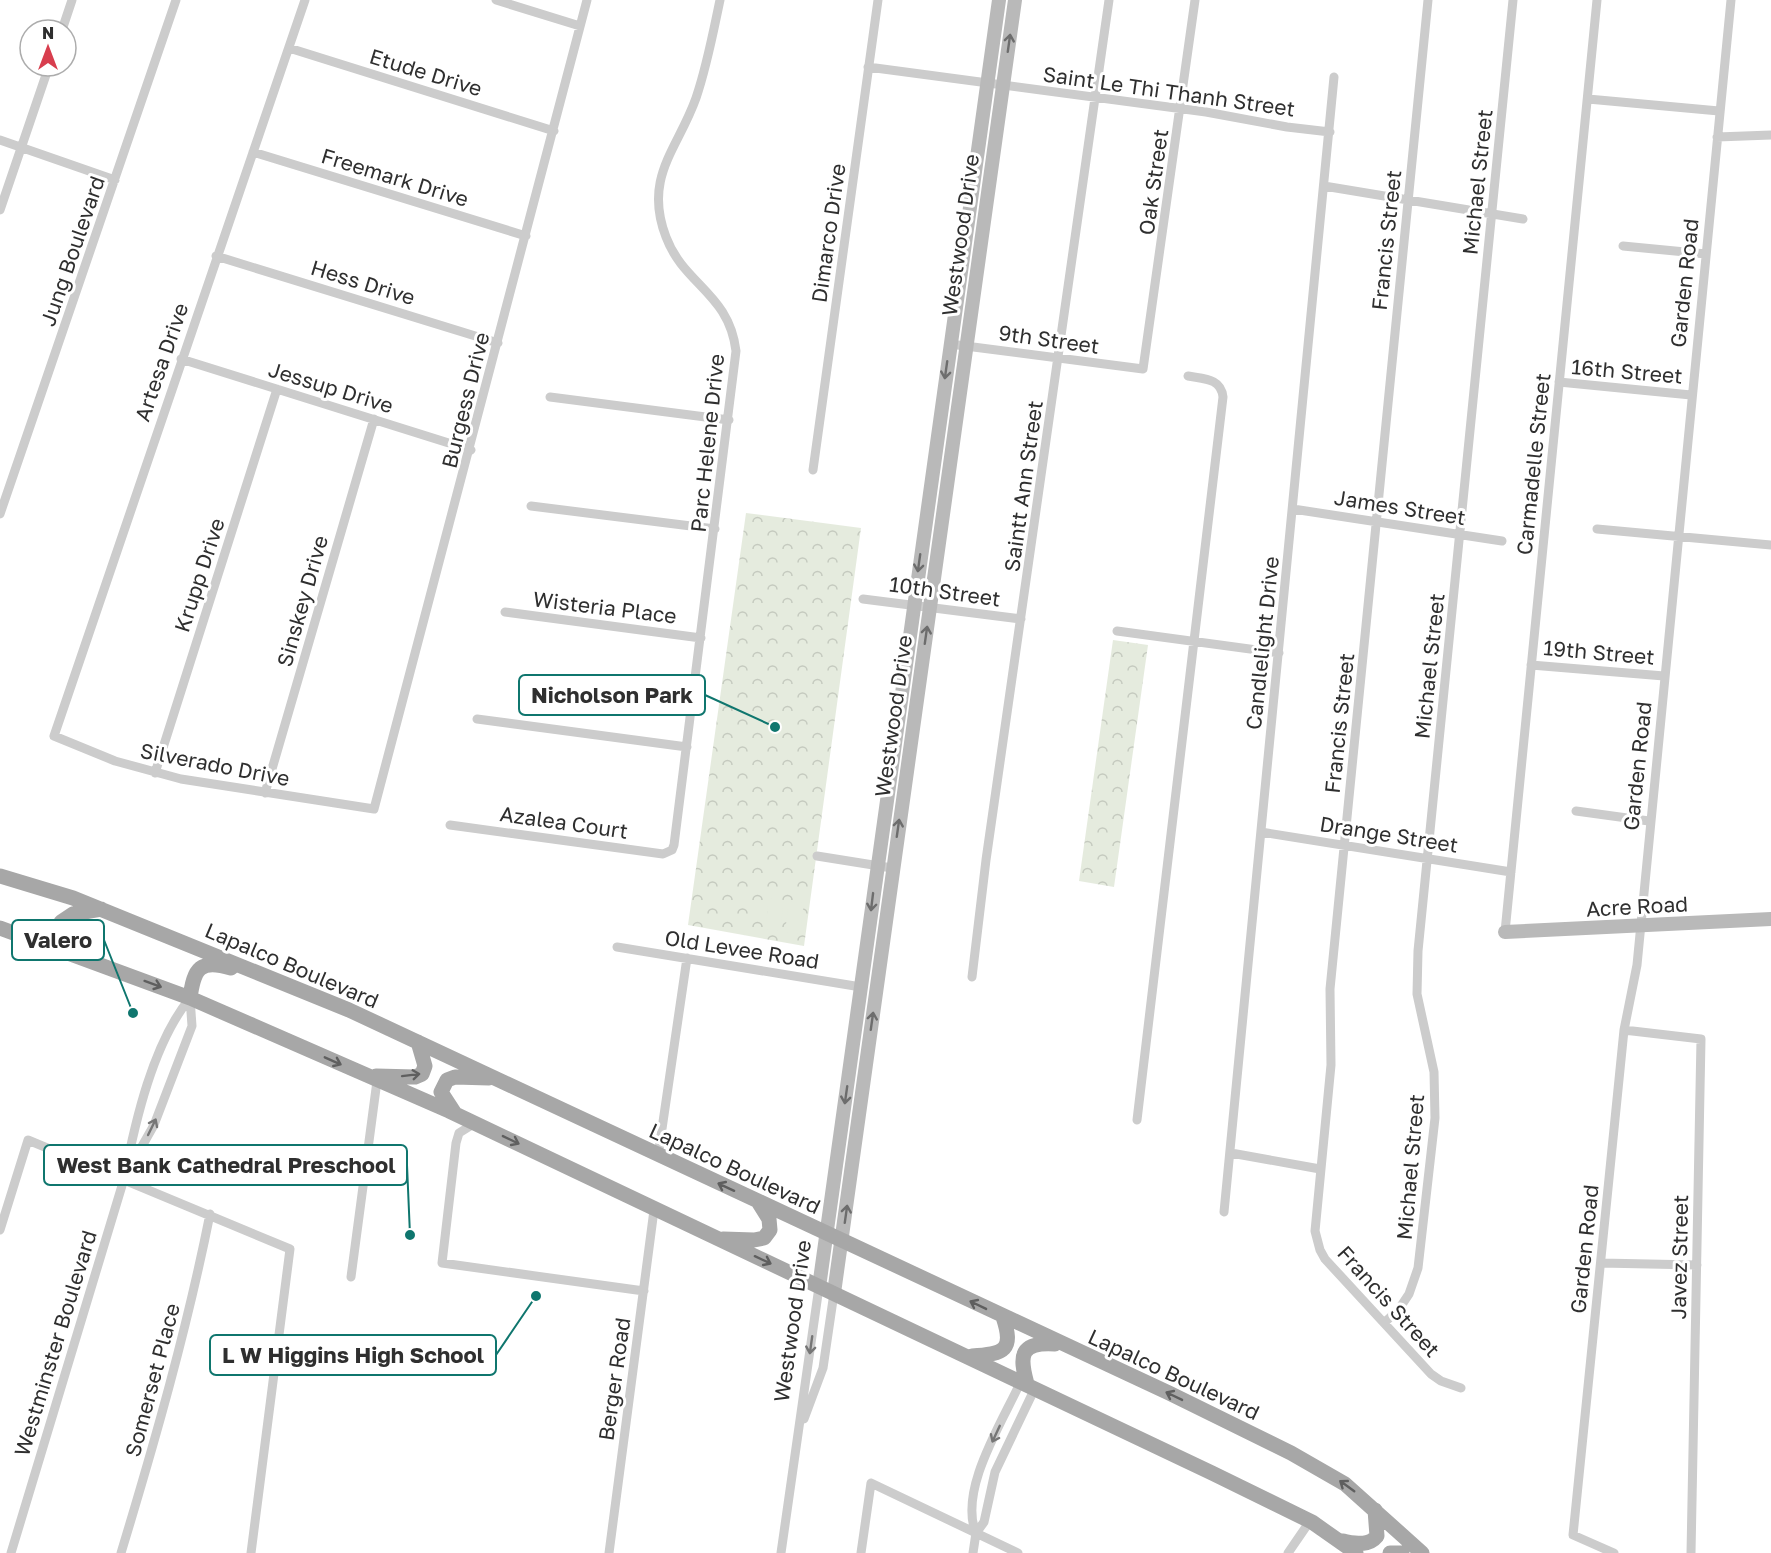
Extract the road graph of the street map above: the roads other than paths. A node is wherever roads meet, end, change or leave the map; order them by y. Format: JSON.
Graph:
{"nodes":[{"id":1,"x":72,"y":0,"type":"edge"},
{"id":2,"x":176,"y":0,"type":"edge"},
{"id":3,"x":305,"y":0,"type":"edge"},
{"id":4,"x":496,"y":0,"type":"edge"},
{"id":5,"x":587,"y":0,"type":"edge"},
{"id":6,"x":720,"y":0,"type":"edge"},
{"id":7,"x":878,"y":0,"type":"edge"},
{"id":8,"x":999,"y":0,"type":"edge"},
{"id":9,"x":1015,"y":0,"type":"edge"},
{"id":10,"x":1109,"y":0,"type":"edge"},
{"id":11,"x":1195,"y":0,"type":"edge"},
{"id":12,"x":1428,"y":0,"type":"edge"},
{"id":13,"x":1513,"y":0,"type":"edge"},
{"id":14,"x":1597,"y":0,"type":"edge"},
{"id":15,"x":1731,"y":0,"type":"edge"},
{"id":16,"x":66,"y":18,"type":"edge"},
{"id":17,"x":580,"y":26,"type":"junction"},
{"id":18,"x":289,"y":48,"type":"junction"},
{"id":19,"x":868,"y":67,"type":"junction"},
{"id":20,"x":1334,"y":77,"type":"dead end"},
{"id":21,"x":45,"y":78,"type":"edge"},
{"id":22,"x":987,"y":84,"type":"junction"},
{"id":23,"x":1003,"y":86,"type":"junction"},
{"id":24,"x":1096,"y":98,"type":"junction"},
{"id":25,"x":1588,"y":99,"type":"junction"},
{"id":26,"x":1181,"y":109,"type":"junction"},
{"id":27,"x":1719,"y":111,"type":"junction"},
{"id":28,"x":554,"y":131,"type":"junction"},
{"id":29,"x":1330,"y":132,"type":"junction"},
{"id":30,"x":1771,"y":135,"type":"edge"},
{"id":31,"x":1717,"y":137,"type":"junction"},
{"id":32,"x":0,"y":140,"type":"edge"},
{"id":33,"x":21,"y":148,"type":"junction"},
{"id":34,"x":253,"y":152,"type":"junction"},
{"id":35,"x":115,"y":180,"type":"junction"},
{"id":36,"x":1324,"y":186,"type":"junction"},
{"id":37,"x":1408,"y":199,"type":"junction"},
{"id":38,"x":0,"y":210,"type":"edge"},
{"id":39,"x":1491,"y":213,"type":"junction"},
{"id":40,"x":1523,"y":219,"type":"dead end"},
{"id":41,"x":526,"y":236,"type":"junction"},
{"id":42,"x":1623,"y":246,"type":"dead end"},
{"id":43,"x":1706,"y":254,"type":"junction"},
{"id":44,"x":216,"y":256,"type":"junction"},
{"id":45,"x":498,"y":343,"type":"junction"},
{"id":46,"x":950,"y":344,"type":"junction"},
{"id":47,"x":966,"y":346,"type":"junction"},
{"id":48,"x":181,"y":359,"type":"junction"},
{"id":49,"x":1060,"y":359,"type":"junction"},
{"id":50,"x":1143,"y":369,"type":"joint"},
{"id":51,"x":1188,"y":376,"type":"dead end"},
{"id":52,"x":1559,"y":382,"type":"junction"},
{"id":53,"x":278,"y":389,"type":"junction"},
{"id":54,"x":1691,"y":395,"type":"junction"},
{"id":55,"x":550,"y":397,"type":"dead end"},
{"id":56,"x":374,"y":419,"type":"junction"},
{"id":57,"x":729,"y":420,"type":"junction"},
{"id":58,"x":471,"y":450,"type":"junction"},
{"id":59,"x":813,"y":470,"type":"dead end"},
{"id":60,"x":531,"y":506,"type":"dead end"},
{"id":61,"x":1293,"y":509,"type":"junction"},
{"id":62,"x":0,"y":514,"type":"edge"},
{"id":63,"x":1376,"y":522,"type":"junction"},
{"id":64,"x":715,"y":529,"type":"junction"},
{"id":65,"x":1597,"y":529,"type":"dead end"},
{"id":66,"x":1460,"y":535,"type":"junction"},
{"id":67,"x":1677,"y":537,"type":"junction"},
{"id":68,"x":1502,"y":541,"type":"dead end"},
{"id":69,"x":1771,"y":545,"type":"edge"},
{"id":70,"x":863,"y":599,"type":"dead end"},
{"id":71,"x":913,"y":604,"type":"junction"},
{"id":72,"x":930,"y":607,"type":"junction"},
{"id":73,"x":505,"y":612,"type":"dead end"},
{"id":74,"x":1021,"y":619,"type":"junction"},
{"id":75,"x":1117,"y":631,"type":"dead end"},
{"id":76,"x":701,"y":638,"type":"junction"},
{"id":77,"x":1193,"y":642,"type":"junction"},
{"id":78,"x":1279,"y":653,"type":"junction"},
{"id":79,"x":1531,"y":664,"type":"junction"},
{"id":80,"x":1664,"y":676,"type":"junction"},
{"id":81,"x":477,"y":719,"type":"dead end"},
{"id":82,"x":54,"y":736,"type":"joint"},
{"id":83,"x":687,"y":747,"type":"junction"},
{"id":84,"x":155,"y":772,"type":"junction"},
{"id":85,"x":265,"y":793,"type":"junction"},
{"id":86,"x":374,"y":809,"type":"joint"},
{"id":87,"x":1576,"y":811,"type":"dead end"},
{"id":88,"x":1649,"y":821,"type":"junction"},
{"id":89,"x":450,"y":825,"type":"dead end"},
{"id":90,"x":1261,"y":832,"type":"junction"},
{"id":91,"x":1345,"y":845,"type":"junction"},
{"id":92,"x":672,"y":850,"type":"joint"},
{"id":93,"x":817,"y":856,"type":"dead end"},
{"id":94,"x":1428,"y":858,"type":"junction"},
{"id":95,"x":876,"y":866,"type":"junction"},
{"id":96,"x":892,"y":868,"type":"junction"},
{"id":97,"x":1510,"y":872,"type":"junction"},
{"id":98,"x":0,"y":876,"type":"edge"},
{"id":99,"x":102,"y":909,"type":"junction"},
{"id":100,"x":1771,"y":919,"type":"edge"},
{"id":101,"x":1640,"y":927,"type":"junction"},
{"id":102,"x":0,"y":928,"type":"edge"},
{"id":103,"x":1505,"y":932,"type":"joint"},
{"id":104,"x":617,"y":947,"type":"dead end"},
{"id":105,"x":66,"y":953,"type":"junction"},
{"id":106,"x":687,"y":958,"type":"junction"},
{"id":107,"x":972,"y":977,"type":"dead end"},
{"id":108,"x":292,"y":987,"type":"junction"},
{"id":109,"x":861,"y":987,"type":"junction"},
{"id":110,"x":190,"y":998,"type":"junction"},
{"id":111,"x":1624,"y":1030,"type":"junction"},
{"id":112,"x":418,"y":1042,"type":"junction"},
{"id":113,"x":372,"y":1078,"type":"junction"},
{"id":114,"x":495,"y":1078,"type":"junction"},
{"id":115,"x":457,"y":1115,"type":"junction"},
{"id":116,"x":1137,"y":1120,"type":"dead end"},
{"id":117,"x":475,"y":1123,"type":"junction"},
{"id":118,"x":1231,"y":1153,"type":"junction"},
{"id":119,"x":658,"y":1156,"type":"junction"},
{"id":120,"x":1320,"y":1169,"type":"junction"},
{"id":121,"x":124,"y":1179,"type":"junction"},
{"id":122,"x":759,"y":1202,"type":"junction"},
{"id":123,"x":654,"y":1210,"type":"junction"},
{"id":124,"x":1224,"y":1212,"type":"dead end"},
{"id":125,"x":210,"y":1214,"type":"junction"},
{"id":126,"x":0,"y":1230,"type":"edge"},
{"id":127,"x":825,"y":1233,"type":"junction"},
{"id":128,"x":714,"y":1238,"type":"junction"},
{"id":129,"x":842,"y":1240,"type":"junction"},
{"id":130,"x":1601,"y":1263,"type":"junction"},
{"id":131,"x":1696,"y":1265,"type":"junction"},
{"id":132,"x":351,"y":1277,"type":"dead end"},
{"id":133,"x":819,"y":1287,"type":"junction"},
{"id":134,"x":644,"y":1291,"type":"junction"},
{"id":135,"x":834,"y":1293,"type":"junction"},
{"id":136,"x":1003,"y":1317,"type":"junction"},
{"id":137,"x":1384,"y":1323,"type":"junction"},
{"id":138,"x":1061,"y":1344,"type":"junction"},
{"id":139,"x":969,"y":1356,"type":"junction"},
{"id":140,"x":1028,"y":1384,"type":"junction"},
{"id":141,"x":1461,"y":1388,"type":"dead end"},
{"id":142,"x":798,"y":1435,"type":"junction"},
{"id":143,"x":1376,"y":1510,"type":"junction"},
{"id":144,"x":1310,"y":1521,"type":"junction"},
{"id":145,"x":976,"y":1533,"type":"junction"},
{"id":146,"x":1339,"y":1541,"type":"junction"},
{"id":147,"x":11,"y":1553,"type":"edge"},
{"id":148,"x":121,"y":1553,"type":"edge"},
{"id":149,"x":251,"y":1553,"type":"edge"},
{"id":150,"x":609,"y":1553,"type":"edge"},
{"id":151,"x":781,"y":1553,"type":"edge"},
{"id":152,"x":861,"y":1553,"type":"edge"},
{"id":153,"x":973,"y":1553,"type":"edge"},
{"id":154,"x":1018,"y":1553,"type":"edge"},
{"id":155,"x":1288,"y":1553,"type":"edge"},
{"id":156,"x":1356,"y":1553,"type":"edge"},
{"id":157,"x":1390,"y":1553,"type":"edge"},
{"id":158,"x":1402,"y":1553,"type":"edge"},
{"id":159,"x":1422,"y":1553,"type":"edge"},
{"id":160,"x":1614,"y":1553,"type":"edge"},
{"id":161,"x":1691,"y":1553,"type":"edge"}],
"edges":[{"from":1,"to":16,"type":"street"},
{"from":2,"to":35,"type":"street","name":"Jung Boulevard"},
{"from":3,"to":18,"type":"street","name":"Artesa Drive"},
{"from":4,"to":17,"type":"street"},
{"from":5,"to":17,"type":"street","name":"Burgess Drive"},
{"from":6,"to":57,"type":"street","name":"Parc Helene Drive"},
{"from":7,"to":19,"type":"street","name":"Dimarco Drive"},
{"from":8,"to":22,"type":"street","name":"Westwood Drive"},
{"from":23,"to":9,"type":"street","name":"Westwood Drive","one_way":true},
{"from":10,"to":24,"type":"street","name":"Saintt Ann Street"},
{"from":11,"to":26,"type":"street","name":"Oak Street"},
{"from":12,"to":37,"type":"street","name":"Francis Street"},
{"from":13,"to":39,"type":"street","name":"Michael Street"},
{"from":14,"to":25,"type":"street","name":"Carmadelle Street"},
{"from":15,"to":27,"type":"street","name":"Garden Road"},
{"from":17,"to":28,"type":"street","name":"Burgess Drive"},
{"from":18,"to":28,"type":"street","name":"Etude Drive"},
{"from":18,"to":34,"type":"street","name":"Artesa Drive"},
{"from":19,"to":22,"type":"street","name":"Saint Le Thi Thanh Street"},
{"from":19,"to":59,"type":"street","name":"Dimarco Drive"},
{"from":20,"to":29,"type":"street","name":"Candlelight Drive"},
{"from":21,"to":33,"type":"street"},
{"from":22,"to":23,"type":"street","name":"Saint Le Thi Thanh Street"},
{"from":22,"to":46,"type":"street","name":"Westwood Drive"},
{"from":23,"to":24,"type":"street","name":"Saint Le Thi Thanh Street"},
{"from":23,"to":47,"type":"street","name":"Westwood Drive"},
{"from":24,"to":26,"type":"street","name":"Saint Le Thi Thanh Street"},
{"from":24,"to":49,"type":"street","name":"Saintt Ann Street"},
{"from":25,"to":27,"type":"street"},
{"from":25,"to":52,"type":"street","name":"Carmadelle Street"},
{"from":26,"to":29,"type":"street","name":"Saint Le Thi Thanh Street"},
{"from":26,"to":50,"type":"street","name":"Oak Street"},
{"from":27,"to":31,"type":"street","name":"Garden Road"},
{"from":28,"to":41,"type":"street","name":"Burgess Drive"},
{"from":29,"to":36,"type":"street","name":"Candlelight Drive"},
{"from":30,"to":31,"type":"street"},
{"from":31,"to":43,"type":"street","name":"Garden Road"},
{"from":32,"to":33,"type":"street"},
{"from":33,"to":35,"type":"street"},
{"from":33,"to":38,"type":"street"},
{"from":34,"to":41,"type":"street","name":"Freemark Drive"},
{"from":34,"to":44,"type":"street","name":"Artesa Drive"},
{"from":35,"to":62,"type":"street","name":"Jung Boulevard"},
{"from":36,"to":37,"type":"street"},
{"from":36,"to":61,"type":"street","name":"Candlelight Drive"},
{"from":37,"to":39,"type":"street"},
{"from":37,"to":63,"type":"street","name":"Francis Street"},
{"from":39,"to":40,"type":"street"},
{"from":39,"to":66,"type":"street","name":"Michael Street"},
{"from":41,"to":45,"type":"street","name":"Burgess Drive"},
{"from":42,"to":43,"type":"street"},
{"from":43,"to":54,"type":"street","name":"Garden Road"},
{"from":44,"to":45,"type":"street","name":"Hess Drive"},
{"from":44,"to":48,"type":"street","name":"Artesa Drive"},
{"from":45,"to":58,"type":"street","name":"Burgess Drive"},
{"from":46,"to":47,"type":"street","name":"9th Street"},
{"from":46,"to":71,"type":"street","name":"Westwood Drive","one_way":true},
{"from":47,"to":49,"type":"street","name":"9th Street"},
{"from":47,"to":72,"type":"street","name":"Westwood Drive"},
{"from":48,"to":53,"type":"street","name":"Jessup Drive"},
{"from":48,"to":82,"type":"street","name":"Artesa Drive"},
{"from":49,"to":50,"type":"street","name":"9th Street"},
{"from":49,"to":74,"type":"street","name":"Saintt Ann Street"},
{"from":51,"to":77,"type":"street"},
{"from":52,"to":54,"type":"street","name":"16th Street"},
{"from":52,"to":79,"type":"street","name":"Carmadelle Street"},
{"from":53,"to":56,"type":"street","name":"Jessup Drive"},
{"from":53,"to":84,"type":"street","name":"Krupp Drive"},
{"from":54,"to":67,"type":"street","name":"Garden Road"},
{"from":55,"to":57,"type":"street"},
{"from":56,"to":58,"type":"street","name":"Jessup Drive"},
{"from":56,"to":85,"type":"street","name":"Sinskey Drive"},
{"from":57,"to":64,"type":"street","name":"Parc Helene Drive"},
{"from":58,"to":86,"type":"street","name":"Burgess Drive"},
{"from":60,"to":64,"type":"street"},
{"from":61,"to":63,"type":"street","name":"James Street"},
{"from":61,"to":78,"type":"street","name":"Candlelight Drive"},
{"from":63,"to":66,"type":"street","name":"James Street"},
{"from":63,"to":91,"type":"street","name":"Francis Street"},
{"from":64,"to":76,"type":"street","name":"Parc Helene Drive"},
{"from":65,"to":67,"type":"street"},
{"from":66,"to":68,"type":"street","name":"James Street"},
{"from":66,"to":94,"type":"street","name":"Michael Street"},
{"from":67,"to":69,"type":"street"},
{"from":67,"to":80,"type":"street","name":"Garden Road"},
{"from":70,"to":71,"type":"street","name":"10th Street"},
{"from":71,"to":72,"type":"street","name":"10th Street"},
{"from":71,"to":95,"type":"street","name":"Westwood Drive"},
{"from":72,"to":74,"type":"street","name":"10th Street"},
{"from":96,"to":72,"type":"street","name":"Westwood Drive","one_way":true},
{"from":73,"to":76,"type":"street","name":"Wisteria Place"},
{"from":74,"to":107,"type":"street","name":"Saintt Ann Street"},
{"from":75,"to":77,"type":"street"},
{"from":76,"to":83,"type":"street","name":"Parc Helene Drive"},
{"from":77,"to":78,"type":"street"},
{"from":77,"to":116,"type":"street"},
{"from":78,"to":90,"type":"street","name":"Candlelight Drive"},
{"from":79,"to":80,"type":"street","name":"19th Street"},
{"from":79,"to":97,"type":"street","name":"Carmadelle Street"},
{"from":80,"to":88,"type":"street","name":"Garden Road"},
{"from":81,"to":83,"type":"street"},
{"from":82,"to":84,"type":"street","name":"Silverado Drive"},
{"from":83,"to":92,"type":"street","name":"Parc Helene Drive"},
{"from":84,"to":85,"type":"street","name":"Silverado Drive"},
{"from":85,"to":86,"type":"street","name":"Silverado Drive"},
{"from":87,"to":88,"type":"street"},
{"from":88,"to":101,"type":"street","name":"Garden Road"},
{"from":89,"to":92,"type":"street","name":"Azalea Court"},
{"from":90,"to":91,"type":"street","name":"Drange Street"},
{"from":90,"to":118,"type":"street","name":"Candlelight Drive"},
{"from":91,"to":94,"type":"street","name":"Drange Street"},
{"from":91,"to":120,"type":"street","name":"Francis Street"},
{"from":93,"to":95,"type":"street"},
{"from":94,"to":97,"type":"street","name":"Drange Street"},
{"from":94,"to":137,"type":"street","name":"Michael Street"},
{"from":95,"to":96,"type":"street"},
{"from":95,"to":109,"type":"street","name":"Westwood Drive","one_way":true},
{"from":129,"to":96,"type":"street","name":"Westwood Drive","one_way":true},
{"from":97,"to":103,"type":"street","name":"Carmadelle Street"},
{"from":98,"to":99,"type":"main road","name":"Lapalco Boulevard"},
{"from":99,"to":105,"type":"main road"},
{"from":99,"to":108,"type":"main road","name":"Lapalco Boulevard"},
{"from":100,"to":101,"type":"street","name":"Acre Road"},
{"from":101,"to":103,"type":"street","name":"Acre Road"},
{"from":101,"to":111,"type":"street","name":"Garden Road"},
{"from":102,"to":105,"type":"main road"},
{"from":104,"to":106,"type":"street","name":"Old Levee Road"},
{"from":105,"to":110,"type":"main road","one_way":true},
{"from":106,"to":109,"type":"street","name":"Old Levee Road"},
{"from":106,"to":119,"type":"street"},
{"from":108,"to":110,"type":"main road"},
{"from":108,"to":112,"type":"main road","name":"Lapalco Boulevard"},
{"from":109,"to":127,"type":"street","name":"Westwood Drive","one_way":true},
{"from":110,"to":113,"type":"main road","one_way":true},
{"from":110,"to":121,"type":"street","name":"Westminster Boulevard"},
{"from":121,"to":110,"type":"street","name":"Westminster Boulevard","one_way":true},
{"from":111,"to":130,"type":"street","name":"Garden Road"},
{"from":111,"to":131,"type":"street","name":"Javez Street"},
{"from":113,"to":112,"type":"main road","one_way":true},
{"from":112,"to":114,"type":"main road","name":"Lapalco Boulevard"},
{"from":113,"to":115,"type":"main road"},
{"from":113,"to":132,"type":"street"},
{"from":114,"to":115,"type":"main road"},
{"from":114,"to":119,"type":"main road","name":"Lapalco Boulevard"},
{"from":115,"to":117,"type":"main road"},
{"from":117,"to":123,"type":"main road","one_way":true},
{"from":117,"to":134,"type":"street"},
{"from":118,"to":120,"type":"street"},
{"from":118,"to":124,"type":"street","name":"Candlelight Drive"},
{"from":122,"to":119,"type":"main road","name":"Lapalco Boulevard","one_way":true},
{"from":120,"to":137,"type":"street","name":"Francis Street"},
{"from":121,"to":125,"type":"street"},
{"from":121,"to":126,"type":"street"},
{"from":121,"to":147,"type":"street","name":"Westminster Boulevard"},
{"from":122,"to":127,"type":"main road","name":"Lapalco Boulevard"},
{"from":122,"to":128,"type":"main road"},
{"from":123,"to":128,"type":"main road"},
{"from":123,"to":134,"type":"street","name":"Berger Road"},
{"from":125,"to":148,"type":"street","name":"Somerset Place"},
{"from":125,"to":149,"type":"street"},
{"from":127,"to":129,"type":"main road","name":"Lapalco Boulevard"},
{"from":127,"to":133,"type":"street","name":"Westwood Drive"},
{"from":128,"to":133,"type":"main road","one_way":true},
{"from":129,"to":135,"type":"street","name":"Westwood Drive"},
{"from":136,"to":129,"type":"main road","name":"Lapalco Boulevard","one_way":true},
{"from":130,"to":131,"type":"street"},
{"from":130,"to":160,"type":"street","name":"Garden Road"},
{"from":131,"to":161,"type":"street","name":"Javez Street"},
{"from":133,"to":135,"type":"main road"},
{"from":133,"to":142,"type":"street","name":"Westwood Drive","one_way":true},
{"from":134,"to":150,"type":"street","name":"Berger Road"},
{"from":135,"to":139,"type":"main road"},
{"from":135,"to":142,"type":"street","name":"Westwood Drive"},
{"from":136,"to":138,"type":"main road","name":"Lapalco Boulevard"},
{"from":136,"to":139,"type":"main road"},
{"from":137,"to":141,"type":"street","name":"Francis Street"},
{"from":138,"to":140,"type":"main road"},
{"from":143,"to":138,"type":"main road","name":"Lapalco Boulevard","one_way":true},
{"from":139,"to":140,"type":"main road"},
{"from":140,"to":144,"type":"main road"},
{"from":140,"to":145,"type":"street"},
{"from":140,"to":145,"type":"street","one_way":true},
{"from":142,"to":151,"type":"street","name":"Westwood Drive"},
{"from":143,"to":146,"type":"main road"},
{"from":143,"to":159,"type":"main road","name":"Lapalco Boulevard"},
{"from":144,"to":146,"type":"main road"},
{"from":144,"to":155,"type":"street"},
{"from":145,"to":152,"type":"street"},
{"from":145,"to":153,"type":"street"},
{"from":145,"to":154,"type":"street"},
{"from":146,"to":156,"type":"main road"},
{"from":157,"to":158,"type":"main road"}]}
